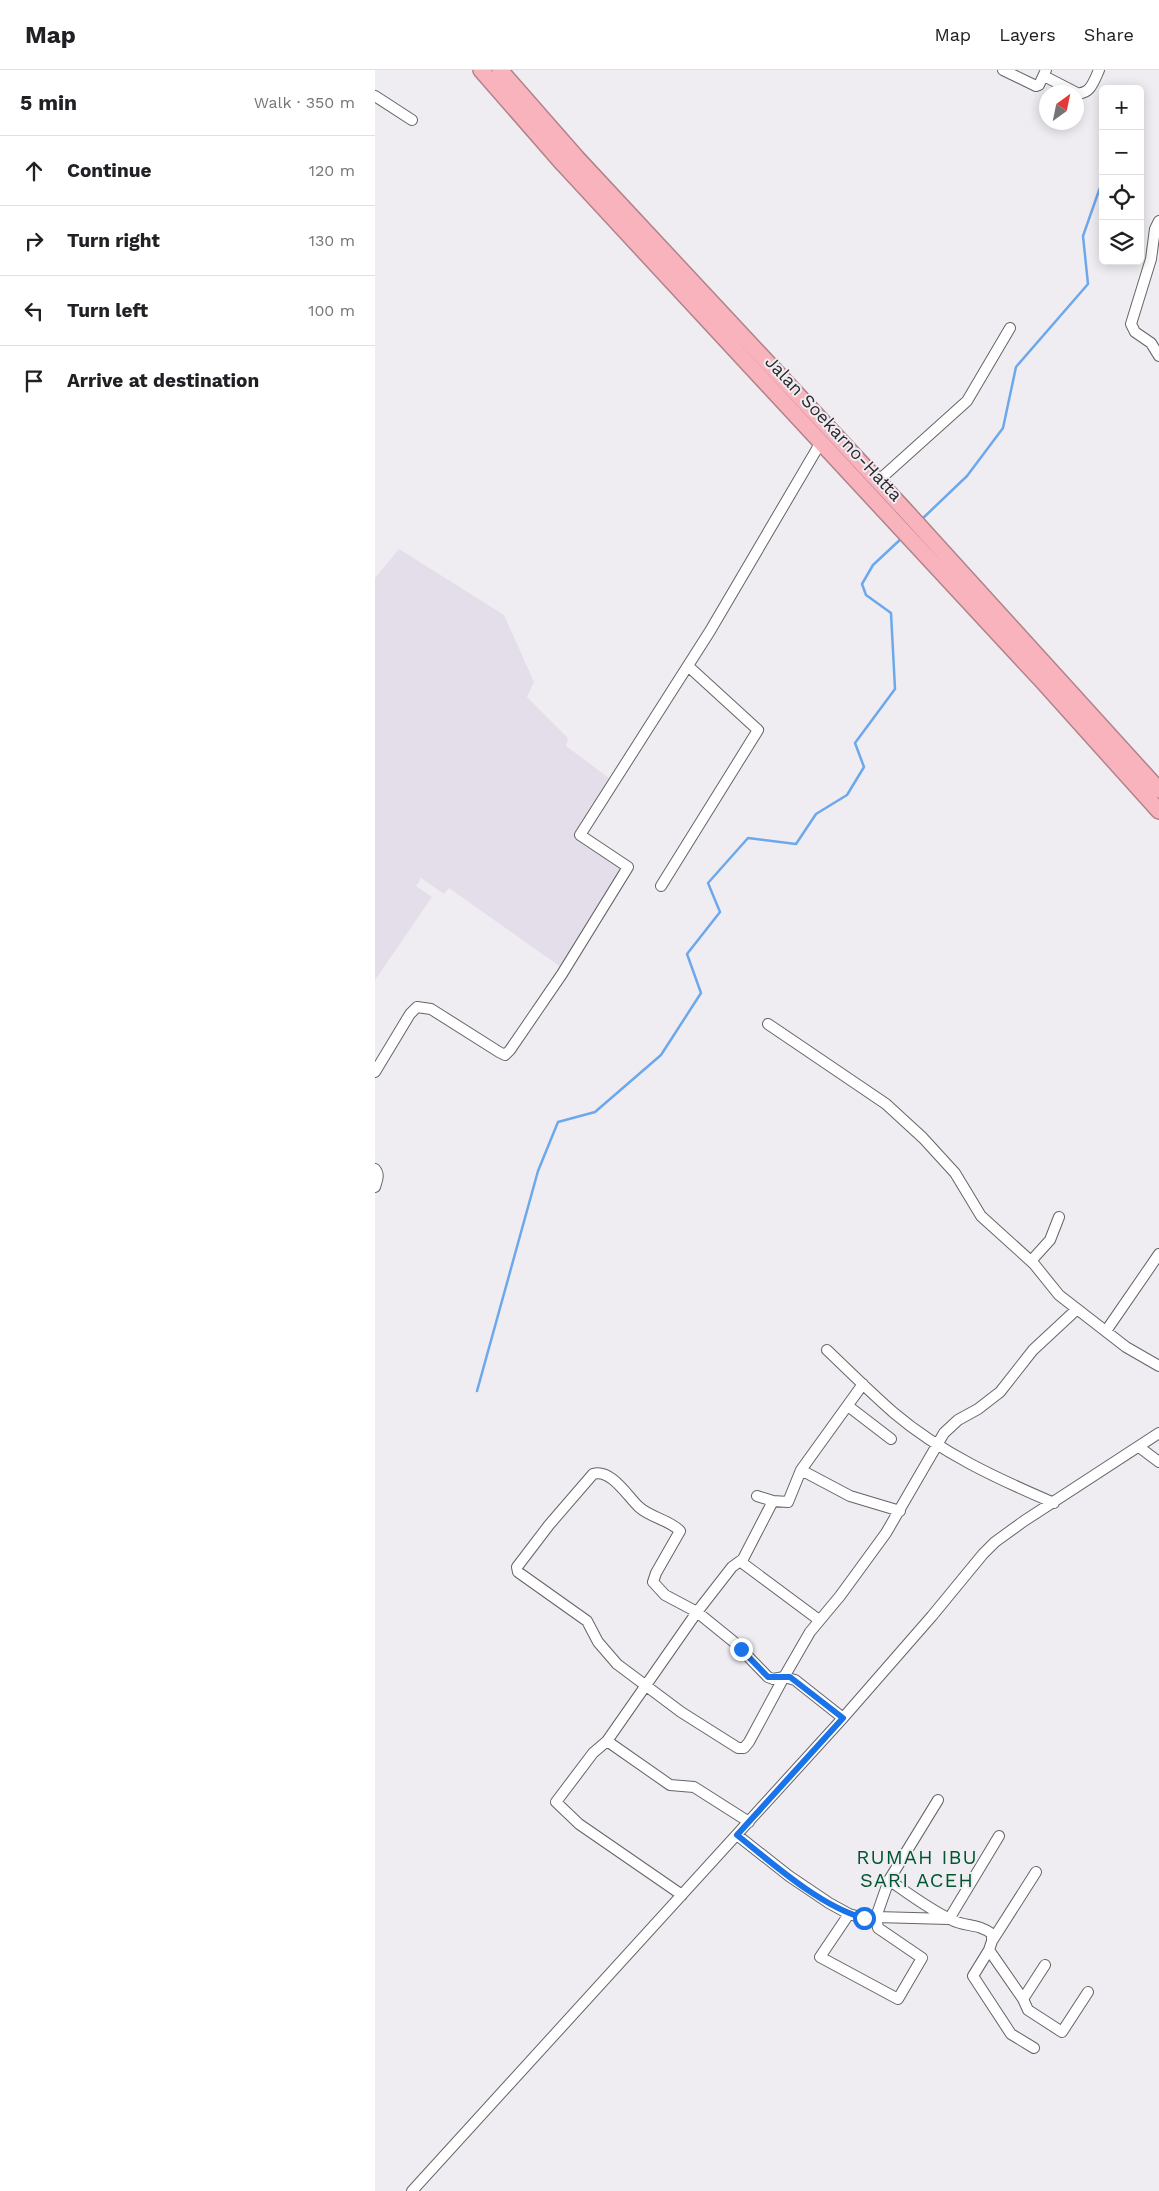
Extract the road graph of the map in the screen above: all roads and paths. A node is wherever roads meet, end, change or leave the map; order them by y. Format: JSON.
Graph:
{"nodes":[{"id":1,"x":481,"y":70,"type":"edge"},
{"id":2,"x":500,"y":70,"type":"edge"},
{"id":3,"x":1003,"y":70,"type":"edge"},
{"id":4,"x":1099,"y":70,"type":"edge"},
{"id":5,"x":1045,"y":73,"type":"edge"},
{"id":6,"x":1064,"y":85,"type":"edge"},
{"id":7,"x":1084,"y":93,"type":"edge"},
{"id":8,"x":375,"y":96,"type":"edge"},
{"id":9,"x":413,"y":120,"type":"dead end"},
{"id":10,"x":1159,"y":221,"type":"edge"},
{"id":11,"x":1010,"y":328,"type":"dead end"},
{"id":12,"x":1159,"y":356,"type":"edge"},
{"id":13,"x":821,"y":442,"type":"junction"},
{"id":14,"x":878,"y":481,"type":"junction"},
{"id":15,"x":925,"y":544,"type":"junction"},
{"id":16,"x":688,"y":666,"type":"junction"},
{"id":17,"x":1159,"y":790,"type":"edge"},
{"id":18,"x":1159,"y":811,"type":"edge"},
{"id":19,"x":661,"y":886,"type":"dead end"},
{"id":20,"x":768,"y":1024,"type":"dead end"},
{"id":21,"x":375,"y":1071,"type":"edge"},
{"id":22,"x":375,"y":1169,"type":"edge"},
{"id":23,"x":375,"y":1187,"type":"edge"},
{"id":24,"x":1059,"y":1217,"type":"dead end"},
{"id":25,"x":1159,"y":1254,"type":"edge"},
{"id":26,"x":1031,"y":1261,"type":"junction"},
{"id":27,"x":1076,"y":1310,"type":"junction"},
{"id":28,"x":1107,"y":1331,"type":"junction"},
{"id":29,"x":827,"y":1350,"type":"dead end"},
{"id":30,"x":1159,"y":1366,"type":"edge"},
{"id":31,"x":863,"y":1384,"type":"junction"},
{"id":32,"x":849,"y":1406,"type":"junction"},
{"id":33,"x":1159,"y":1433,"type":"edge"},
{"id":34,"x":891,"y":1438,"type":"dead end"},
{"id":35,"x":937,"y":1443,"type":"junction"},
{"id":36,"x":1139,"y":1447,"type":"junction"},
{"id":37,"x":1159,"y":1462,"type":"edge"},
{"id":38,"x":801,"y":1470,"type":"junction"},
{"id":39,"x":757,"y":1496,"type":"dead end"},
{"id":40,"x":773,"y":1501,"type":"junction"},
{"id":41,"x":1054,"y":1503,"type":"junction"},
{"id":42,"x":900,"y":1511,"type":"junction"},
{"id":43,"x":741,"y":1562,"type":"junction"},
{"id":44,"x":697,"y":1612,"type":"junction"},
{"id":45,"x":819,"y":1620,"type":"junction"},
{"id":46,"x":784,"y":1677,"type":"junction"},
{"id":47,"x":645,"y":1685,"type":"junction"},
{"id":48,"x":840,"y":1715,"type":"junction"},
{"id":49,"x":607,"y":1741,"type":"junction"},
{"id":50,"x":938,"y":1800,"type":"dead end"},
{"id":51,"x":746,"y":1819,"type":"junction"},
{"id":52,"x":737,"y":1835,"type":"junction"},
{"id":53,"x":999,"y":1836,"type":"dead end"},
{"id":54,"x":1036,"y":1872,"type":"dead end"},
{"id":55,"x":889,"y":1880,"type":"junction"},
{"id":56,"x":682,"y":1895,"type":"junction"},
{"id":57,"x":849,"y":1914,"type":"junction"},
{"id":58,"x":876,"y":1917,"type":"junction"},
{"id":59,"x":949,"y":1919,"type":"junction"},
{"id":60,"x":990,"y":1946,"type":"junction"},
{"id":61,"x":1045,"y":1965,"type":"dead end"},
{"id":62,"x":1088,"y":1992,"type":"dead end"},
{"id":63,"x":1023,"y":1999,"type":"junction"},
{"id":64,"x":1034,"y":2048,"type":"dead end"},
{"id":65,"x":412,"y":2191,"type":"edge"}],
"edges":[{"from":1,"to":13,"type":"highway","name":"Jalan Soekarno-Hatta"},
{"from":2,"to":14,"type":"highway","name":"Jalan Soekarno-Hatta"},
{"from":3,"to":5,"type":"street"},
{"from":4,"to":7,"type":"street"},
{"from":5,"to":6,"type":"street"},
{"from":8,"to":9,"type":"street"},
{"from":10,"to":12,"type":"street"},
{"from":11,"to":14,"type":"street"},
{"from":13,"to":15,"type":"highway","name":"Jalan Soekarno-Hatta"},
{"from":13,"to":16,"type":"street"},
{"from":14,"to":15,"type":"highway","name":"Jalan Soekarno-Hatta"},
{"from":15,"to":17,"type":"highway","name":"Jalan Soekarno-Hatta"},
{"from":15,"to":18,"type":"highway","name":"Jalan Soekarno-Hatta"},
{"from":16,"to":19,"type":"street"},
{"from":16,"to":21,"type":"street"},
{"from":20,"to":26,"type":"street"},
{"from":22,"to":23,"type":"street"},
{"from":24,"to":26,"type":"street"},
{"from":25,"to":28,"type":"street"},
{"from":26,"to":27,"type":"street"},
{"from":27,"to":28,"type":"street"},
{"from":27,"to":35,"type":"street"},
{"from":28,"to":30,"type":"street"},
{"from":29,"to":31,"type":"street"},
{"from":31,"to":32,"type":"street"},
{"from":31,"to":35,"type":"street"},
{"from":32,"to":34,"type":"street"},
{"from":32,"to":38,"type":"street"},
{"from":33,"to":36,"type":"street"},
{"from":35,"to":41,"type":"street"},
{"from":35,"to":42,"type":"street"},
{"from":36,"to":37,"type":"street"},
{"from":36,"to":41,"type":"street"},
{"from":38,"to":40,"type":"street"},
{"from":38,"to":42,"type":"street"},
{"from":39,"to":40,"type":"street"},
{"from":40,"to":43,"type":"street"},
{"from":41,"to":48,"type":"street"},
{"from":42,"to":45,"type":"street"},
{"from":43,"to":44,"type":"street"},
{"from":43,"to":45,"type":"street"},
{"from":44,"to":46,"type":"street"},
{"from":44,"to":47,"type":"street"},
{"from":44,"to":47,"type":"street"},
{"from":45,"to":46,"type":"street"},
{"from":46,"to":47,"type":"street"},
{"from":46,"to":48,"type":"street"},
{"from":47,"to":49,"type":"street"},
{"from":48,"to":51,"type":"street"},
{"from":49,"to":51,"type":"street"},
{"from":49,"to":56,"type":"street"},
{"from":50,"to":55,"type":"street"},
{"from":51,"to":52,"type":"street"},
{"from":52,"to":56,"type":"street"},
{"from":52,"to":57,"type":"street"},
{"from":53,"to":59,"type":"street"},
{"from":54,"to":60,"type":"street"},
{"from":55,"to":58,"type":"street"},
{"from":55,"to":59,"type":"street"},
{"from":56,"to":65,"type":"street"},
{"from":57,"to":58,"type":"street"},
{"from":57,"to":58,"type":"street"},
{"from":58,"to":59,"type":"street"},
{"from":59,"to":60,"type":"street"},
{"from":60,"to":63,"type":"street"},
{"from":60,"to":64,"type":"street"},
{"from":61,"to":63,"type":"street"},
{"from":62,"to":63,"type":"street"}]}
